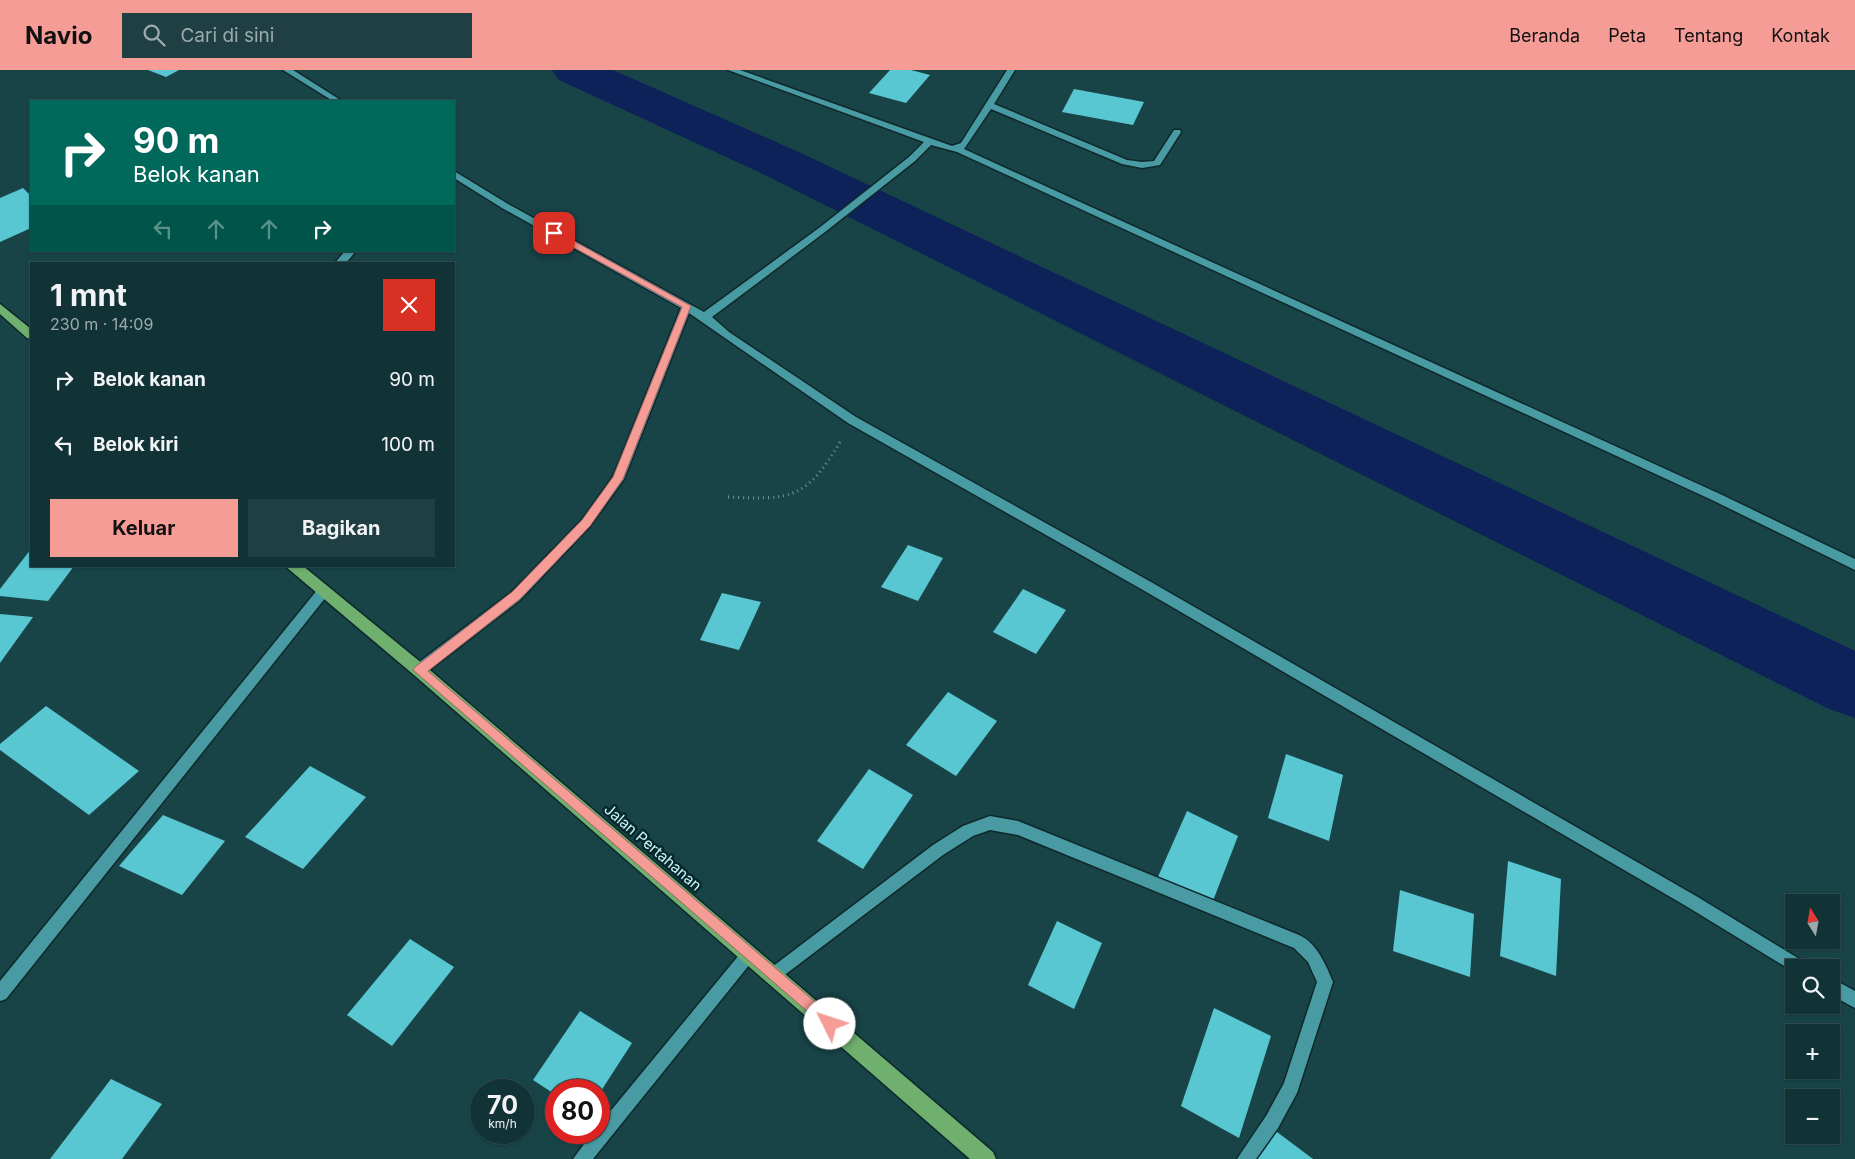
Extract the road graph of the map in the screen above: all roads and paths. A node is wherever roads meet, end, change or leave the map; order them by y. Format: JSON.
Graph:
{"nodes":[{"id":1,"x":287,"y":70,"type":"edge"},
{"id":2,"x":732,"y":70,"type":"edge"},
{"id":3,"x":1010,"y":70,"type":"edge"},
{"id":4,"x":743,"y":72,"type":"edge"},
{"id":5,"x":336,"y":100,"type":"edge"},
{"id":6,"x":990,"y":106,"type":"junction"},
{"id":7,"x":1177,"y":132,"type":"dead end"},
{"id":8,"x":930,"y":141,"type":"junction"},
{"id":9,"x":958,"y":149,"type":"junction"},
{"id":10,"x":455,"y":175,"type":"edge"},
{"id":11,"x":350,"y":252,"type":"edge"},
{"id":12,"x":341,"y":262,"type":"edge"},
{"id":13,"x":687,"y":306,"type":"junction"},
{"id":14,"x":0,"y":308,"type":"edge"},
{"id":15,"x":704,"y":316,"type":"junction"},
{"id":16,"x":30,"y":335,"type":"edge"},
{"id":17,"x":852,"y":420,"type":"junction"},
{"id":18,"x":728,"y":496,"type":"dead end"},
{"id":19,"x":1855,"y":565,"type":"edge"},
{"id":20,"x":293,"y":567,"type":"edge"},
{"id":21,"x":322,"y":593,"type":"junction"},
{"id":22,"x":419,"y":670,"type":"junction"},
{"id":23,"x":748,"y":954,"type":"junction"},
{"id":24,"x":1786,"y":959,"type":"edge"},
{"id":25,"x":773,"y":975,"type":"junction"},
{"id":26,"x":1840,"y":991,"type":"edge"},
{"id":27,"x":0,"y":993,"type":"edge"},
{"id":28,"x":1855,"y":1000,"type":"edge"},
{"id":29,"x":582,"y":1159,"type":"edge"},
{"id":30,"x":986,"y":1159,"type":"edge"},
{"id":31,"x":1246,"y":1159,"type":"edge"}],
"edges":[{"from":1,"to":5,"type":"street"},
{"from":2,"to":4,"type":"street"},
{"from":3,"to":6,"type":"street"},
{"from":4,"to":8,"type":"street"},
{"from":6,"to":7,"type":"street"},
{"from":6,"to":9,"type":"street"},
{"from":8,"to":9,"type":"street"},
{"from":8,"to":15,"type":"street"},
{"from":9,"to":19,"type":"street"},
{"from":10,"to":13,"type":"street"},
{"from":11,"to":12,"type":"street"},
{"from":13,"to":15,"type":"street"},
{"from":13,"to":22,"type":"street"},
{"from":14,"to":16,"type":"highway"},
{"from":15,"to":17,"type":"street"},
{"from":17,"to":18,"type":"path"},
{"from":17,"to":24,"type":"street"},
{"from":20,"to":21,"type":"highway","name":"Jalan Pertahanan"},
{"from":21,"to":22,"type":"highway","name":"Jalan Pertahanan"},
{"from":21,"to":27,"type":"street"},
{"from":22,"to":23,"type":"highway","name":"Jalan Pertahanan"},
{"from":23,"to":25,"type":"highway","name":"Jalan Pertahanan"},
{"from":23,"to":29,"type":"street"},
{"from":25,"to":30,"type":"highway","name":"Jalan Pertahanan"},
{"from":25,"to":31,"type":"street"},
{"from":26,"to":28,"type":"street"}]}
